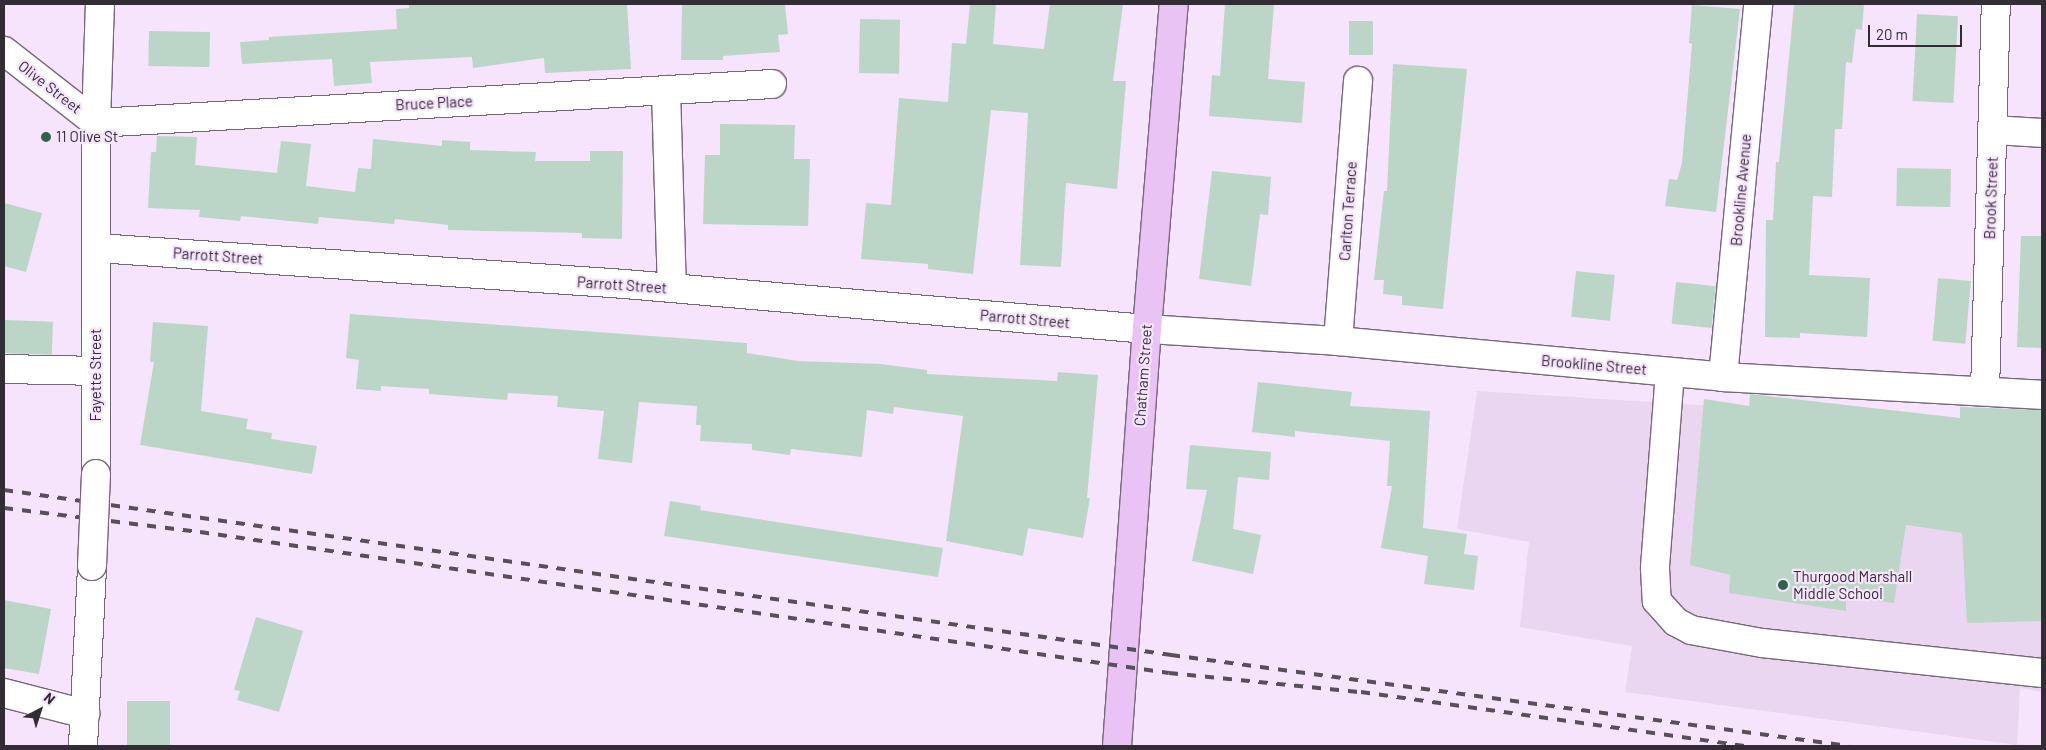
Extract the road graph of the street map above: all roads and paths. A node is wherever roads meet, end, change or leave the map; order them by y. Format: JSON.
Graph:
{"nodes":[{"id":1,"x":100,"y":4,"type":"edge"},
{"id":2,"x":1174,"y":4,"type":"edge"},
{"id":3,"x":1758,"y":4,"type":"edge"},
{"id":4,"x":1996,"y":4,"type":"edge"},
{"id":5,"x":4,"y":51,"type":"edge"},
{"id":6,"x":1358,"y":82,"type":"dead end"},
{"id":7,"x":772,"y":84,"type":"dead end"},
{"id":8,"x":666,"y":90,"type":"junction"},
{"id":9,"x":96,"y":123,"type":"junction"},
{"id":10,"x":1993,"y":130,"type":"junction"},
{"id":11,"x":2042,"y":133,"type":"edge"},
{"id":12,"x":97,"y":248,"type":"junction"},
{"id":13,"x":672,"y":288,"type":"junction"},
{"id":14,"x":1147,"y":329,"type":"junction"},
{"id":15,"x":1338,"y":341,"type":"junction"},
{"id":16,"x":4,"y":369,"type":"edge"},
{"id":17,"x":96,"y":371,"type":"junction"},
{"id":18,"x":1670,"y":372,"type":"junction"},
{"id":19,"x":1723,"y":377,"type":"junction"},
{"id":20,"x":1985,"y":391,"type":"junction"},
{"id":21,"x":2042,"y":395,"type":"edge"},
{"id":22,"x":2042,"y":673,"type":"edge"},
{"id":23,"x":4,"y":693,"type":"edge"},
{"id":24,"x":85,"y":714,"type":"junction"},
{"id":25,"x":83,"y":746,"type":"edge"},
{"id":26,"x":1117,"y":746,"type":"edge"}],
"edges":[{"from":1,"to":9,"type":"street","name":"Fayette Street"},
{"from":2,"to":14,"type":"main road","name":"Chatham Street"},
{"from":3,"to":19,"type":"street","name":"Brookline Avenue"},
{"from":4,"to":10,"type":"street","name":"Brook Street"},
{"from":5,"to":9,"type":"street","name":"Olive Street"},
{"from":6,"to":15,"type":"street","name":"Carlton Terrace"},
{"from":7,"to":8,"type":"street","name":"Bruce Place"},
{"from":8,"to":9,"type":"street","name":"Bruce Place"},
{"from":8,"to":13,"type":"street"},
{"from":9,"to":12,"type":"street","name":"Fayette Street"},
{"from":10,"to":11,"type":"street"},
{"from":10,"to":20,"type":"street","name":"Brook Street"},
{"from":12,"to":13,"type":"street","name":"Parrott Street"},
{"from":12,"to":17,"type":"street","name":"Fayette Street"},
{"from":13,"to":14,"type":"street","name":"Parrott Street"},
{"from":14,"to":15,"type":"street","name":"Brookline Street"},
{"from":14,"to":26,"type":"main road","name":"Chatham Street"},
{"from":15,"to":18,"type":"street","name":"Brookline Street"},
{"from":16,"to":17,"type":"street"},
{"from":17,"to":24,"type":"street","name":"Fayette Street","bridge":true},
{"from":18,"to":19,"type":"street","name":"Brookline Street"},
{"from":18,"to":22,"type":"street"},
{"from":19,"to":20,"type":"street","name":"Brookline Street"},
{"from":20,"to":21,"type":"street","name":"Brookline Street"},
{"from":23,"to":24,"type":"street"},
{"from":24,"to":25,"type":"street","name":"Fayette Street"}]}
